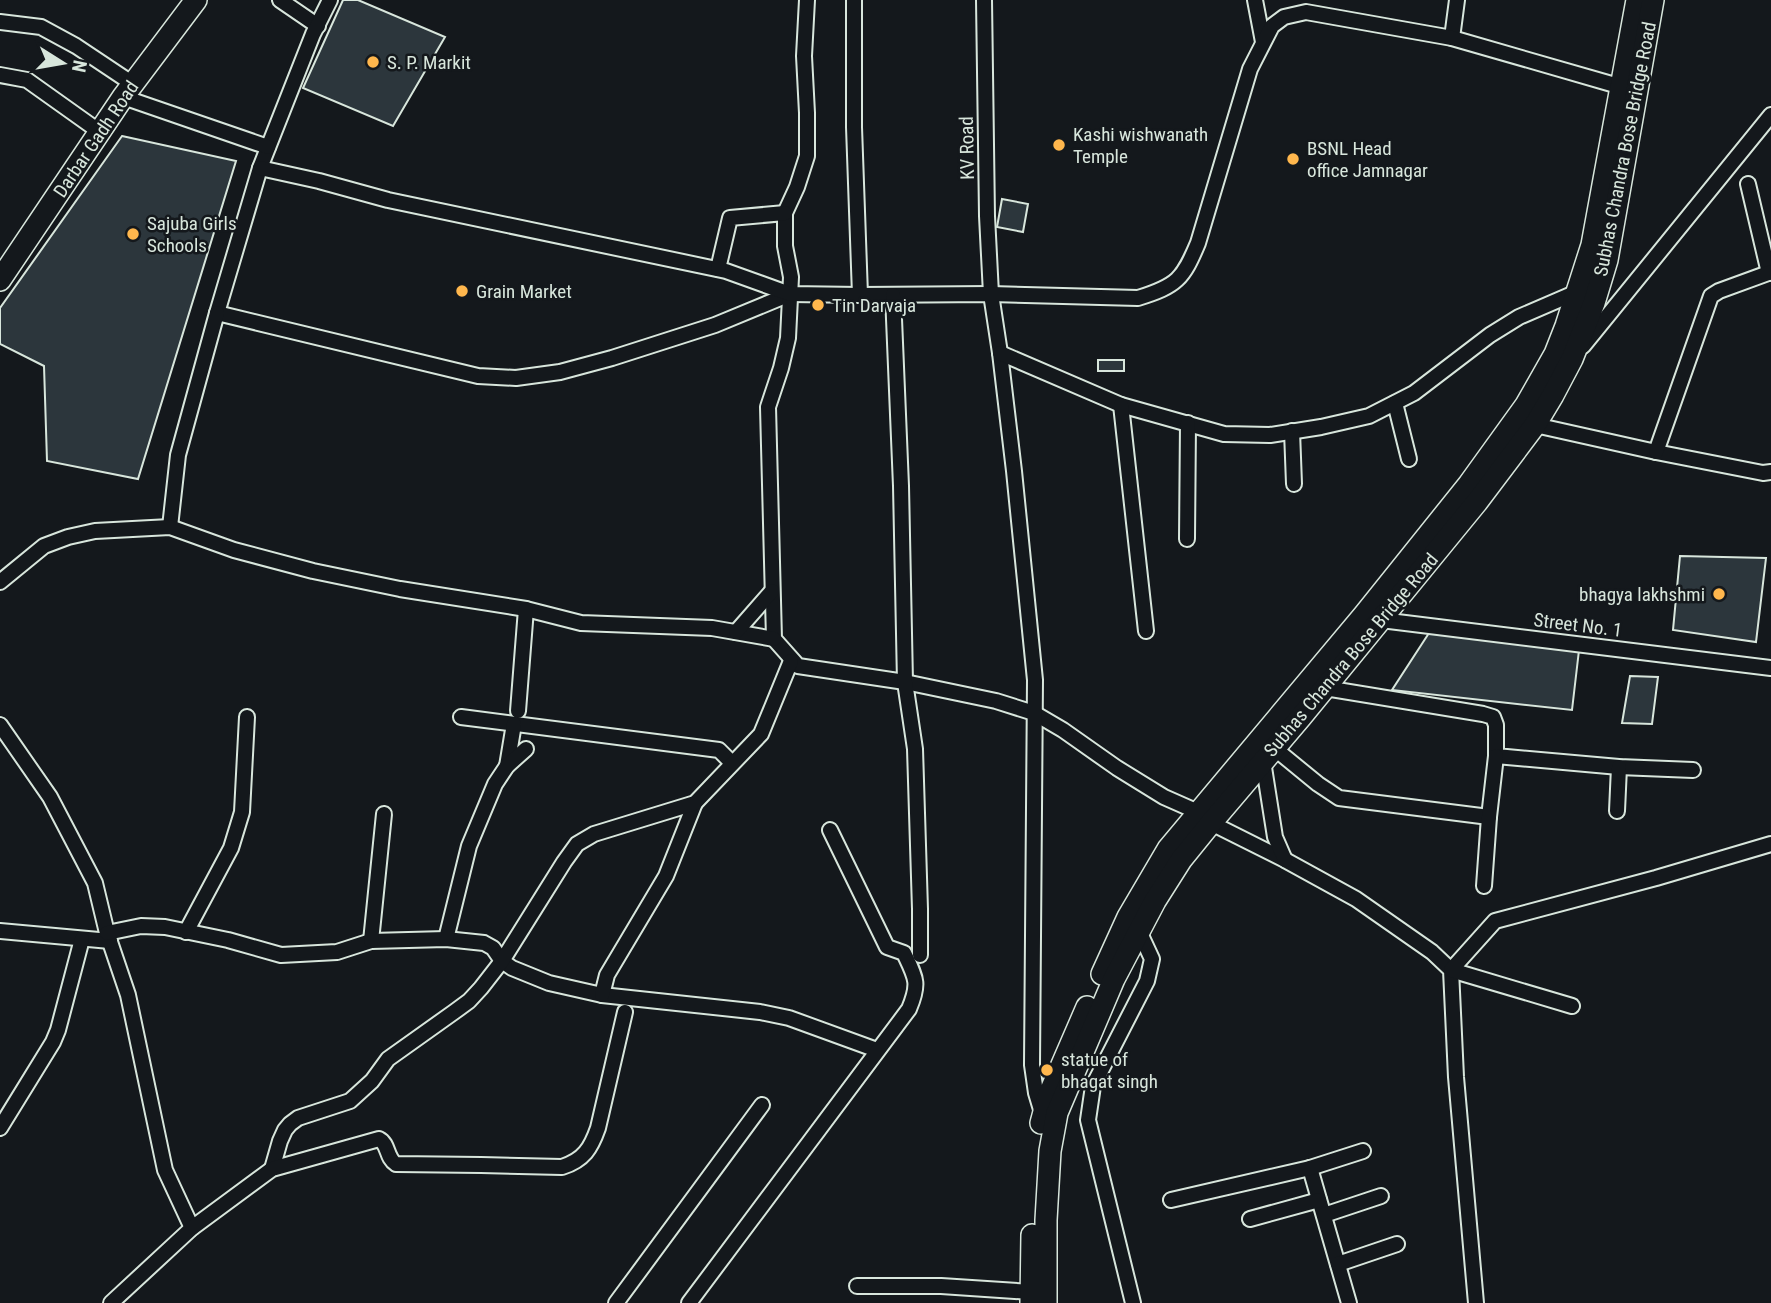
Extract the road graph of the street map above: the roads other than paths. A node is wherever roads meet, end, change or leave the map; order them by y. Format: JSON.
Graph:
{"nodes":[{"id":1,"x":196,"y":0,"type":"edge"},
{"id":2,"x":280,"y":0,"type":"edge"},
{"id":3,"x":330,"y":0,"type":"edge"},
{"id":4,"x":807,"y":0,"type":"edge"},
{"id":5,"x":853,"y":0,"type":"edge"},
{"id":6,"x":984,"y":0,"type":"edge"},
{"id":7,"x":1255,"y":0,"type":"edge"},
{"id":8,"x":1457,"y":0,"type":"edge"},
{"id":9,"x":1637,"y":0,"type":"edge"},
{"id":10,"x":1653,"y":0,"type":"edge"},
{"id":11,"x":0,"y":22,"type":"edge"},
{"id":12,"x":318,"y":26,"type":"junction"},
{"id":13,"x":1452,"y":38,"type":"junction"},
{"id":14,"x":1263,"y":42,"type":"junction"},
{"id":15,"x":0,"y":75,"type":"edge"},
{"id":16,"x":1622,"y":87,"type":"junction"},
{"id":17,"x":128,"y":90,"type":"junction"},
{"id":18,"x":1771,"y":115,"type":"edge"},
{"id":19,"x":100,"y":132,"type":"junction"},
{"id":20,"x":268,"y":147,"type":"junction"},
{"id":21,"x":260,"y":168,"type":"junction"},
{"id":22,"x":1748,"y":184,"type":"dead end"},
{"id":23,"x":785,"y":213,"type":"junction"},
{"id":24,"x":1765,"y":235,"type":"edge"},
{"id":25,"x":718,"y":269,"type":"junction"},
{"id":26,"x":3,"y":271,"type":"edge"},
{"id":27,"x":1770,"y":273,"type":"edge"},
{"id":28,"x":1577,"y":292,"type":"junction"},
{"id":29,"x":790,"y":294,"type":"junction"},
{"id":30,"x":860,"y":295,"type":"junction"},
{"id":31,"x":893,"y":295,"type":"junction"},
{"id":32,"x":991,"y":295,"type":"junction"},
{"id":33,"x":217,"y":313,"type":"junction"},
{"id":34,"x":1000,"y":353,"type":"junction"},
{"id":35,"x":1572,"y":359,"type":"junction"},
{"id":36,"x":1541,"y":378,"type":"junction"},
{"id":37,"x":1395,"y":403,"type":"junction"},
{"id":38,"x":1121,"y":405,"type":"junction"},
{"id":39,"x":1188,"y":424,"type":"junction"},
{"id":40,"x":1535,"y":425,"type":"junction"},
{"id":41,"x":1292,"y":431,"type":"junction"},
{"id":42,"x":1656,"y":452,"type":"junction"},
{"id":43,"x":1409,"y":459,"type":"dead end"},
{"id":44,"x":1771,"y":472,"type":"edge"},
{"id":45,"x":1294,"y":484,"type":"dead end"},
{"id":46,"x":170,"y":527,"type":"junction"},
{"id":47,"x":1187,"y":539,"type":"dead end"},
{"id":48,"x":0,"y":582,"type":"edge"},
{"id":49,"x":772,"y":591,"type":"junction"},
{"id":50,"x":526,"y":609,"type":"junction"},
{"id":51,"x":1381,"y":620,"type":"junction"},
{"id":52,"x":1146,"y":631,"type":"dead end"},
{"id":53,"x":736,"y":632,"type":"junction"},
{"id":54,"x":774,"y":639,"type":"junction"},
{"id":55,"x":792,"y":660,"type":"junction"},
{"id":56,"x":1771,"y":668,"type":"edge"},
{"id":57,"x":905,"y":682,"type":"junction"},
{"id":58,"x":1325,"y":688,"type":"junction"},
{"id":59,"x":1034,"y":713,"type":"junction"},
{"id":60,"x":247,"y":717,"type":"dead end"},
{"id":61,"x":461,"y":717,"type":"dead end"},
{"id":62,"x":516,"y":718,"type":"junction"},
{"id":63,"x":0,"y":725,"type":"edge"},
{"id":64,"x":526,"y":749,"type":"dead end"},
{"id":65,"x":1269,"y":754,"type":"junction"},
{"id":66,"x":1496,"y":756,"type":"junction"},
{"id":67,"x":732,"y":763,"type":"junction"},
{"id":68,"x":507,"y":766,"type":"junction"},
{"id":69,"x":1619,"y":767,"type":"junction"},
{"id":70,"x":1693,"y":770,"type":"dead end"},
{"id":71,"x":695,"y":803,"type":"junction"},
{"id":72,"x":1617,"y":811,"type":"dead end"},
{"id":73,"x":384,"y":814,"type":"dead end"},
{"id":74,"x":1489,"y":817,"type":"junction"},
{"id":75,"x":1204,"y":818,"type":"junction"},
{"id":76,"x":830,"y":830,"type":"dead end"},
{"id":77,"x":1771,"y":844,"type":"edge"},
{"id":78,"x":1285,"y":860,"type":"junction"},
{"id":79,"x":1484,"y":886,"type":"dead end"},
{"id":80,"x":0,"y":931,"type":"edge"},
{"id":81,"x":1139,"y":931,"type":"junction"},
{"id":82,"x":186,"y":932,"type":"junction"},
{"id":83,"x":108,"y":937,"type":"junction"},
{"id":84,"x":82,"y":939,"type":"junction"},
{"id":85,"x":446,"y":939,"type":"junction"},
{"id":86,"x":371,"y":941,"type":"junction"},
{"id":87,"x":920,"y":955,"type":"dead end"},
{"id":88,"x":502,"y":961,"type":"junction"},
{"id":89,"x":1451,"y":970,"type":"junction"},
{"id":90,"x":603,"y":995,"type":"junction"},
{"id":91,"x":1572,"y":1006,"type":"dead end"},
{"id":92,"x":625,"y":1012,"type":"dead end"},
{"id":93,"x":877,"y":1050,"type":"junction"},
{"id":94,"x":762,"y":1105,"type":"dead end"},
{"id":95,"x":1048,"y":1124,"type":"junction"},
{"id":96,"x":0,"y":1128,"type":"edge"},
{"id":97,"x":1363,"y":1151,"type":"dead end"},
{"id":98,"x":1310,"y":1168,"type":"junction"},
{"id":99,"x":272,"y":1170,"type":"junction"},
{"id":100,"x":1381,"y":1196,"type":"dead end"},
{"id":101,"x":1171,"y":1199,"type":"dead end"},
{"id":102,"x":1320,"y":1200,"type":"junction"},
{"id":103,"x":1324,"y":1215,"type":"junction"},
{"id":104,"x":1251,"y":1219,"type":"dead end"},
{"id":105,"x":192,"y":1228,"type":"junction"},
{"id":106,"x":1396,"y":1244,"type":"dead end"},
{"id":107,"x":1338,"y":1264,"type":"junction"},
{"id":108,"x":857,"y":1286,"type":"dead end"},
{"id":109,"x":1039,"y":1297,"type":"edge"},
{"id":110,"x":111,"y":1303,"type":"edge"},
{"id":111,"x":616,"y":1303,"type":"edge"},
{"id":112,"x":689,"y":1303,"type":"edge"},
{"id":113,"x":1133,"y":1303,"type":"edge"},
{"id":114,"x":1349,"y":1303,"type":"edge"},
{"id":115,"x":1476,"y":1303,"type":"edge"}],
"edges":[{"from":1,"to":17,"type":"main road","name":"Darbar Gadh Road"},
{"from":2,"to":12,"type":"street"},
{"from":3,"to":12,"type":"street"},
{"from":4,"to":23,"type":"street"},
{"from":5,"to":30,"type":"street"},
{"from":6,"to":32,"type":"street","name":"KV Road"},
{"from":7,"to":14,"type":"street"},
{"from":8,"to":13,"type":"street"},
{"from":9,"to":16,"type":"main road","name":"Subhas Chandra Bose Bridge Road"},
{"from":10,"to":35,"type":"main road","name":"Subhas Chandra Bose Bridge Road"},
{"from":11,"to":17,"type":"street"},
{"from":12,"to":20,"type":"street"},
{"from":13,"to":14,"type":"street"},
{"from":13,"to":16,"type":"street"},
{"from":14,"to":32,"type":"street"},
{"from":15,"to":19,"type":"street"},
{"from":16,"to":28,"type":"main road","name":"Subhas Chandra Bose Bridge Road"},
{"from":17,"to":19,"type":"main road","name":"Darbar Gadh Road"},
{"from":17,"to":20,"type":"street"},
{"from":18,"to":35,"type":"street"},
{"from":19,"to":26,"type":"main road","name":"Darbar Gadh Road"},
{"from":20,"to":21,"type":"street"},
{"from":21,"to":25,"type":"street"},
{"from":21,"to":33,"type":"street"},
{"from":22,"to":24,"type":"street"},
{"from":23,"to":25,"type":"street"},
{"from":23,"to":29,"type":"street"},
{"from":24,"to":27,"type":"street"},
{"from":25,"to":29,"type":"street"},
{"from":27,"to":42,"type":"street"},
{"from":28,"to":36,"type":"main road","name":"Subhas Chandra Bose Bridge Road"},
{"from":28,"to":37,"type":"street"},
{"from":29,"to":30,"type":"street"},
{"from":29,"to":33,"type":"street"},
{"from":29,"to":49,"type":"street"},
{"from":30,"to":31,"type":"street"},
{"from":31,"to":32,"type":"street"},
{"from":31,"to":57,"type":"street"},
{"from":32,"to":34,"type":"street","name":"KV Road"},
{"from":33,"to":46,"type":"street"},
{"from":34,"to":38,"type":"street"},
{"from":34,"to":59,"type":"street","name":"KV Road"},
{"from":35,"to":36,"type":"street"},
{"from":35,"to":40,"type":"main road","name":"Subhas Chandra Bose Bridge Road"},
{"from":36,"to":75,"type":"main road","name":"Subhas Chandra Bose Bridge Road"},
{"from":37,"to":41,"type":"street"},
{"from":37,"to":43,"type":"street"},
{"from":38,"to":39,"type":"street"},
{"from":38,"to":52,"type":"street"},
{"from":39,"to":41,"type":"street"},
{"from":39,"to":47,"type":"street"},
{"from":40,"to":42,"type":"street"},
{"from":40,"to":51,"type":"main road","name":"Subhas Chandra Bose Bridge Road"},
{"from":41,"to":45,"type":"street"},
{"from":42,"to":44,"type":"street"},
{"from":46,"to":48,"type":"street"},
{"from":46,"to":50,"type":"street"},
{"from":49,"to":53,"type":"street"},
{"from":49,"to":54,"type":"street"},
{"from":50,"to":53,"type":"street"},
{"from":50,"to":62,"type":"street"},
{"from":51,"to":56,"type":"street","name":"Street No. 1"},
{"from":51,"to":58,"type":"main road","name":"Subhas Chandra Bose Bridge Road"},
{"from":53,"to":54,"type":"street"},
{"from":54,"to":55,"type":"street"},
{"from":55,"to":57,"type":"street"},
{"from":55,"to":67,"type":"street"},
{"from":57,"to":59,"type":"street"},
{"from":57,"to":87,"type":"street"},
{"from":58,"to":65,"type":"main road","name":"Subhas Chandra Bose Bridge Road"},
{"from":58,"to":66,"type":"street"},
{"from":59,"to":75,"type":"street"},
{"from":59,"to":95,"type":"street","name":"KV Road"},
{"from":60,"to":82,"type":"street"},
{"from":61,"to":62,"type":"street"},
{"from":62,"to":67,"type":"street"},
{"from":62,"to":68,"type":"street"},
{"from":63,"to":83,"type":"street"},
{"from":64,"to":68,"type":"street"},
{"from":65,"to":74,"type":"street"},
{"from":65,"to":75,"type":"main road","name":"Subhas Chandra Bose Bridge Road"},
{"from":65,"to":78,"type":"street"},
{"from":66,"to":69,"type":"street"},
{"from":66,"to":74,"type":"street"},
{"from":67,"to":71,"type":"street"},
{"from":68,"to":85,"type":"street"},
{"from":69,"to":70,"type":"street"},
{"from":69,"to":72,"type":"street"},
{"from":71,"to":88,"type":"street"},
{"from":71,"to":90,"type":"street"},
{"from":73,"to":86,"type":"street"},
{"from":74,"to":79,"type":"street"},
{"from":75,"to":78,"type":"street"},
{"from":75,"to":81,"type":"main road","name":"Subhas Chandra Bose Bridge Road"},
{"from":75,"to":95,"type":"main road","name":"Subhas Chandra Bose Bridge Road"},
{"from":76,"to":93,"type":"street"},
{"from":77,"to":89,"type":"street"},
{"from":78,"to":89,"type":"street"},
{"from":80,"to":84,"type":"street"},
{"from":81,"to":95,"type":"main road","name":"Subhas Chandra Bose Bridge Road"},
{"from":81,"to":113,"type":"street"},
{"from":82,"to":83,"type":"street"},
{"from":82,"to":86,"type":"street"},
{"from":83,"to":84,"type":"street"},
{"from":83,"to":105,"type":"street"},
{"from":84,"to":96,"type":"street"},
{"from":85,"to":86,"type":"street"},
{"from":85,"to":88,"type":"street"},
{"from":88,"to":90,"type":"street"},
{"from":88,"to":99,"type":"street"},
{"from":89,"to":91,"type":"street"},
{"from":89,"to":115,"type":"street"},
{"from":90,"to":93,"type":"street"},
{"from":92,"to":99,"type":"street"},
{"from":93,"to":112,"type":"street"},
{"from":94,"to":111,"type":"street"},
{"from":95,"to":109,"type":"main road","name":"Subhas Chandra Bose Bridge Road"},
{"from":97,"to":98,"type":"street"},
{"from":98,"to":101,"type":"street"},
{"from":98,"to":102,"type":"street"},
{"from":99,"to":105,"type":"street"},
{"from":100,"to":103,"type":"street"},
{"from":102,"to":103,"type":"street"},
{"from":102,"to":104,"type":"street"},
{"from":103,"to":107,"type":"street"},
{"from":105,"to":110,"type":"street"},
{"from":106,"to":107,"type":"street"},
{"from":107,"to":114,"type":"street"},
{"from":108,"to":109,"type":"street"}]}
